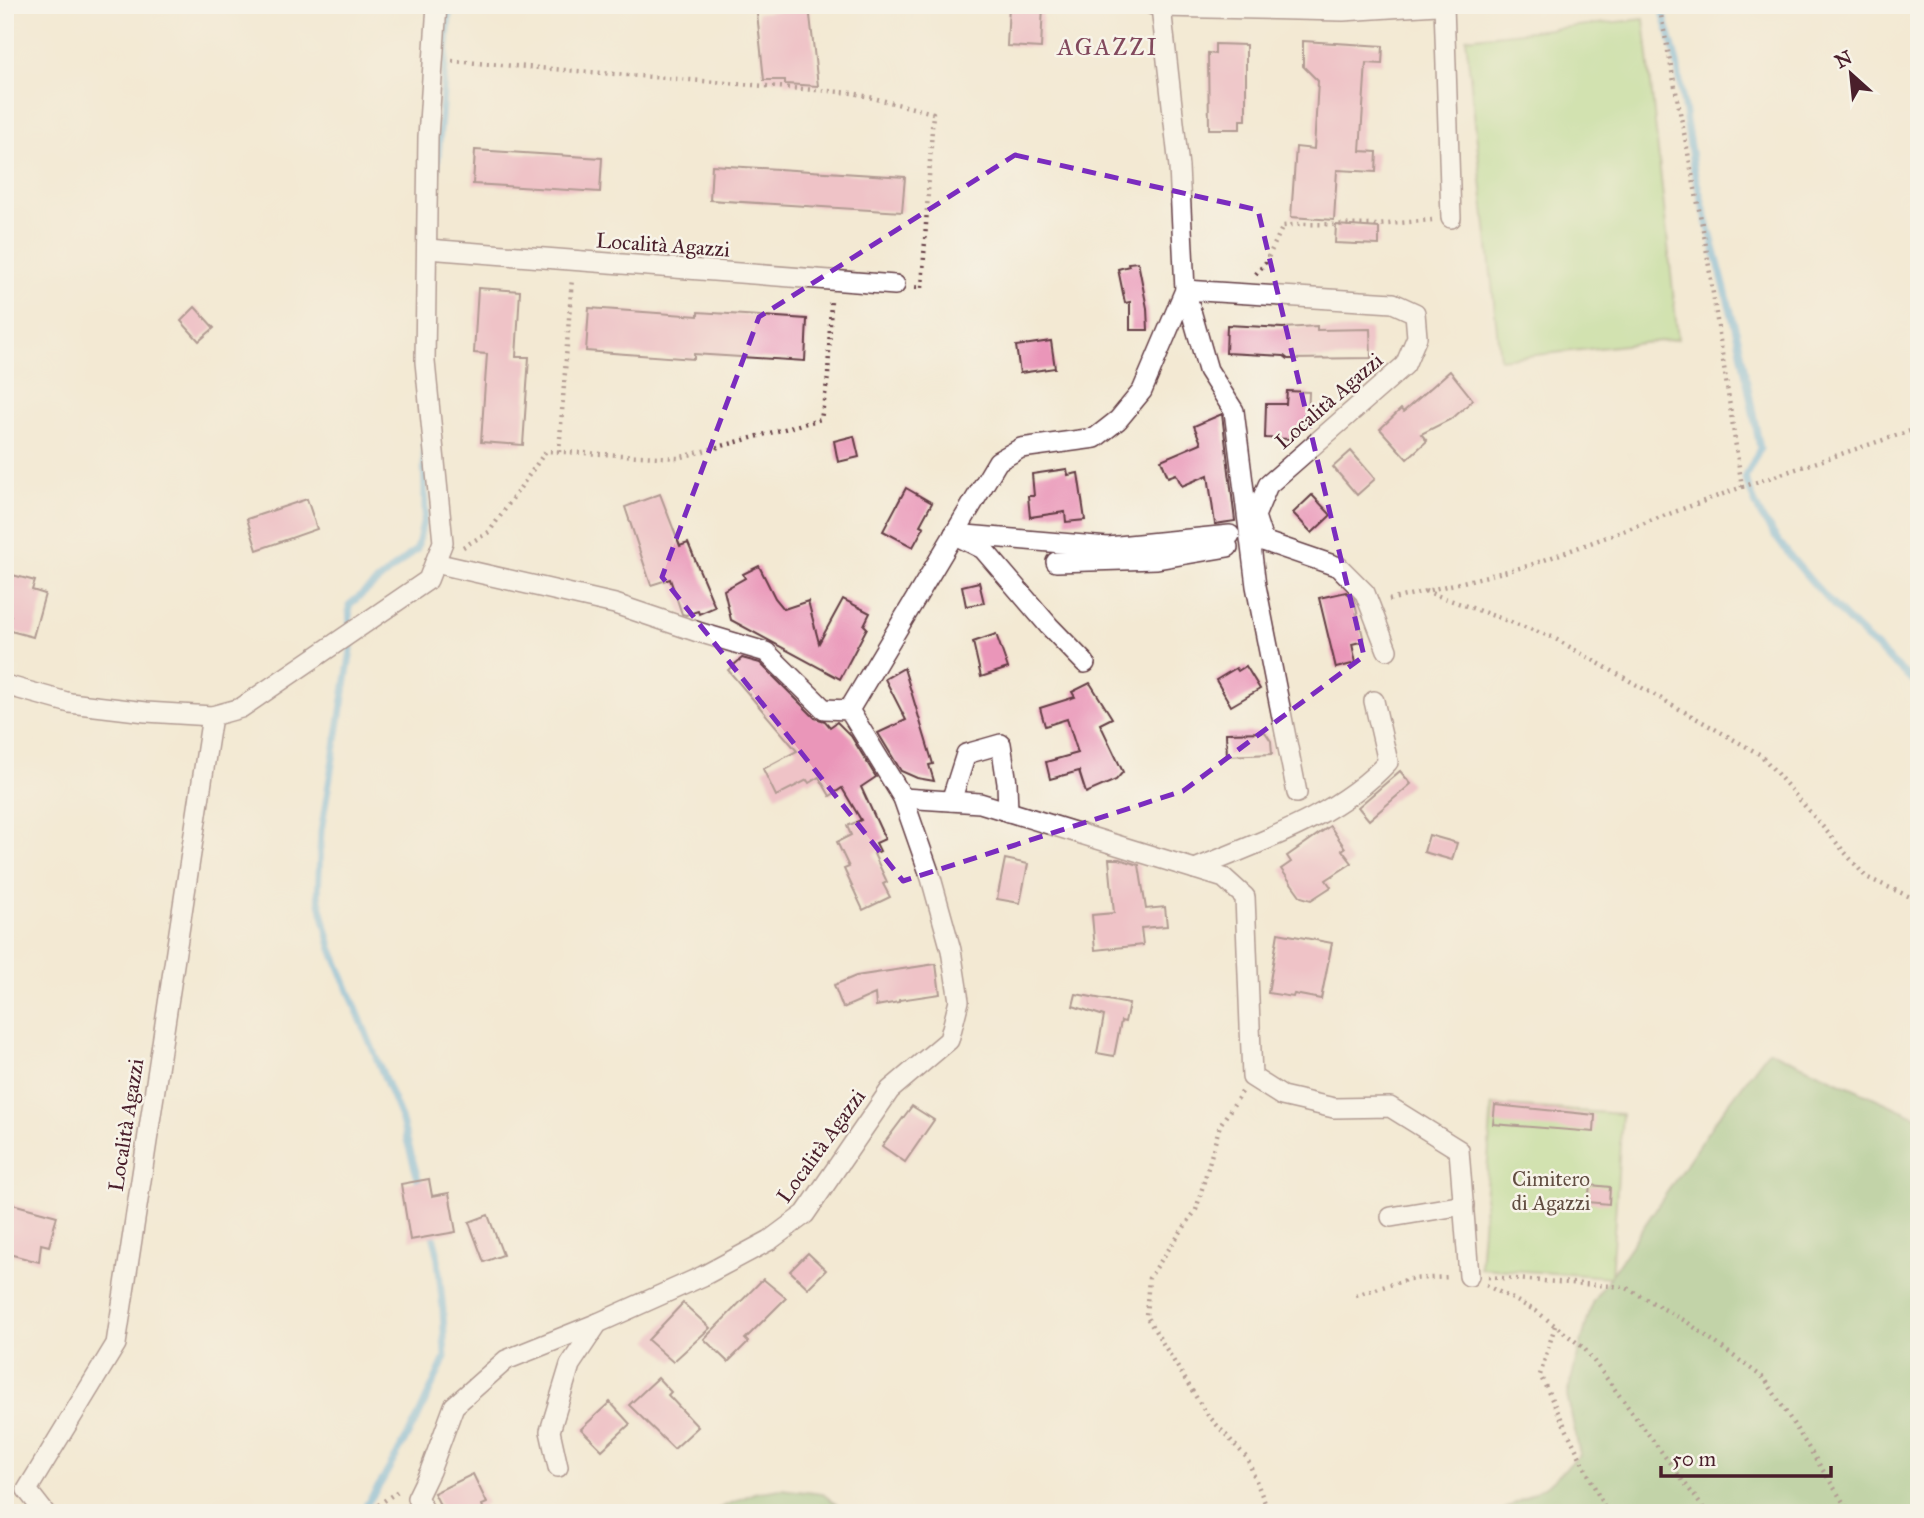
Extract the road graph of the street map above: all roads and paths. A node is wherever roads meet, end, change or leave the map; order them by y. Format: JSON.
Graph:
{"nodes":[{"id":1,"x":437,"y":5,"type":"edge"},
{"id":2,"x":1437,"y":5,"type":"edge"},
{"id":3,"x":1444,"y":5,"type":"edge"},
{"id":4,"x":1659,"y":5,"type":"edge"},
{"id":5,"x":1157,"y":6,"type":"edge"},
{"id":6,"x":1280,"y":8,"type":"edge"},
{"id":7,"x":433,"y":59,"type":"junction"},
{"id":8,"x":1451,"y":218,"type":"joint"},
{"id":9,"x":427,"y":249,"type":"junction"},
{"id":10,"x":573,"y":260,"type":"junction"},
{"id":11,"x":832,"y":280,"type":"junction"},
{"id":12,"x":895,"y":285,"type":"joint"},
{"id":13,"x":1185,"y":290,"type":"junction"},
{"id":14,"x":1241,"y":293,"type":"junction"},
{"id":15,"x":1919,"y":428,"type":"edge"},
{"id":16,"x":559,"y":452,"type":"junction"},
{"id":17,"x":1742,"y":487,"type":"junction"},
{"id":18,"x":954,"y":534,"type":"junction"},
{"id":19,"x":1230,"y":535,"type":"dead end"},
{"id":20,"x":1250,"y":543,"type":"junction"},
{"id":21,"x":1056,"y":562,"type":"dead end"},
{"id":22,"x":435,"y":563,"type":"junction"},
{"id":23,"x":1424,"y":591,"type":"junction"},
{"id":24,"x":1370,"y":605,"type":"junction"},
{"id":25,"x":1387,"y":650,"type":"dead end"},
{"id":26,"x":1085,"y":663,"type":"dead end"},
{"id":27,"x":5,"y":685,"type":"edge"},
{"id":28,"x":1374,"y":701,"type":"dead end"},
{"id":29,"x":849,"y":710,"type":"junction"},
{"id":30,"x":212,"y":716,"type":"junction"},
{"id":31,"x":1297,"y":793,"type":"dead end"},
{"id":32,"x":903,"y":798,"type":"junction"},
{"id":33,"x":951,"y":802,"type":"junction"},
{"id":34,"x":1008,"y":812,"type":"junction"},
{"id":35,"x":1195,"y":869,"type":"junction"},
{"id":36,"x":1919,"y":901,"type":"edge"},
{"id":37,"x":1252,"y":1077,"type":"junction"},
{"id":38,"x":1464,"y":1205,"type":"junction"},
{"id":39,"x":1391,"y":1217,"type":"dead end"},
{"id":40,"x":1469,"y":1276,"type":"junction"},
{"id":41,"x":1356,"y":1295,"type":"dead end"},
{"id":42,"x":598,"y":1322,"type":"junction"},
{"id":43,"x":1555,"y":1326,"type":"junction"},
{"id":44,"x":558,"y":1467,"type":"dead end"},
{"id":45,"x":45,"y":1513,"type":"edge"},
{"id":46,"x":426,"y":1513,"type":"edge"},
{"id":47,"x":1269,"y":1513,"type":"edge"},
{"id":48,"x":1607,"y":1513,"type":"edge"},
{"id":49,"x":1707,"y":1513,"type":"edge"},
{"id":50,"x":1850,"y":1513,"type":"edge"}],
"edges":[{"from":1,"to":7,"type":"street"},
{"from":2,"to":6,"type":"street"},
{"from":3,"to":8,"type":"street"},
{"from":4,"to":17,"type":"path"},
{"from":5,"to":6,"type":"street"},
{"from":5,"to":13,"type":"street"},
{"from":7,"to":9,"type":"street"},
{"from":7,"to":12,"type":"path"},
{"from":8,"to":14,"type":"path"},
{"from":9,"to":10,"type":"street","name":"Località Agazzi"},
{"from":9,"to":22,"type":"street"},
{"from":10,"to":11,"type":"street","name":"Località Agazzi"},
{"from":10,"to":16,"type":"path"},
{"from":11,"to":12,"type":"street","name":"Località Agazzi"},
{"from":11,"to":16,"type":"path"},
{"from":13,"to":14,"type":"street","name":"Località Agazzi"},
{"from":13,"to":18,"type":"street"},
{"from":13,"to":20,"type":"street"},
{"from":14,"to":24,"type":"street","name":"Località Agazzi"},
{"from":15,"to":17,"type":"path"},
{"from":16,"to":22,"type":"path"},
{"from":17,"to":23,"type":"path"},
{"from":18,"to":19,"type":"street"},
{"from":18,"to":26,"type":"street"},
{"from":18,"to":29,"type":"street"},
{"from":20,"to":21,"type":"street"},
{"from":20,"to":31,"type":"street"},
{"from":22,"to":29,"type":"street"},
{"from":22,"to":30,"type":"street"},
{"from":23,"to":24,"type":"path"},
{"from":23,"to":36,"type":"path"},
{"from":24,"to":25,"type":"street"},
{"from":27,"to":30,"type":"street"},
{"from":28,"to":35,"type":"street"},
{"from":29,"to":32,"type":"street","name":"Località Agazzi"},
{"from":30,"to":45,"type":"street","name":"Località Agazzi"},
{"from":32,"to":33,"type":"street"},
{"from":32,"to":42,"type":"street","name":"Località Agazzi"},
{"from":33,"to":34,"type":"street"},
{"from":33,"to":34,"type":"street"},
{"from":34,"to":35,"type":"street"},
{"from":35,"to":37,"type":"street"},
{"from":37,"to":38,"type":"street"},
{"from":37,"to":47,"type":"path"},
{"from":38,"to":39,"type":"street"},
{"from":38,"to":40,"type":"street"},
{"from":40,"to":41,"type":"path"},
{"from":40,"to":43,"type":"path"},
{"from":40,"to":50,"type":"path"},
{"from":42,"to":44,"type":"street"},
{"from":42,"to":46,"type":"street","name":"Località Agazzi"},
{"from":43,"to":48,"type":"path"},
{"from":43,"to":49,"type":"path"}]}
